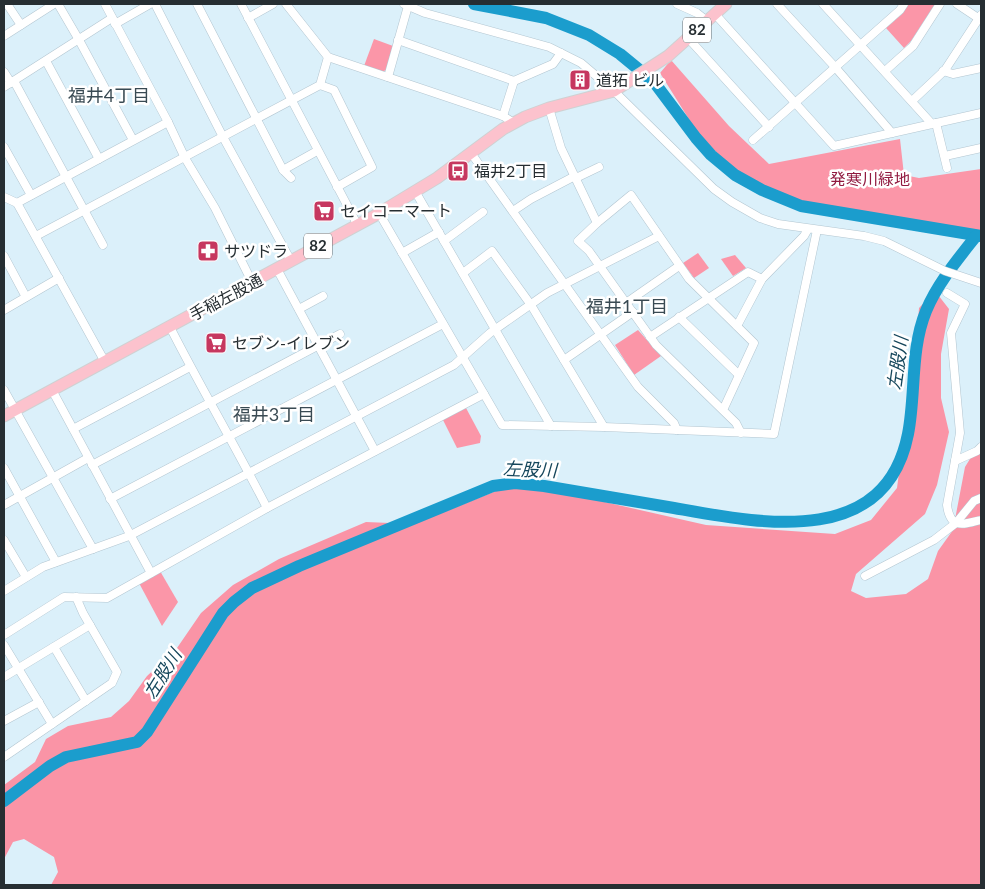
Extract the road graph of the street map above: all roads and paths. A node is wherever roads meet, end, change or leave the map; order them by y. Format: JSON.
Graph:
{"nodes":[{"id":1,"x":6,"y":4,"type":"edge"},
{"id":2,"x":54,"y":4,"type":"edge"},
{"id":3,"x":58,"y":4,"type":"edge"},
{"id":4,"x":105,"y":4,"type":"edge"},
{"id":5,"x":150,"y":4,"type":"edge"},
{"id":6,"x":155,"y":4,"type":"edge"},
{"id":7,"x":197,"y":4,"type":"edge"},
{"id":8,"x":241,"y":4,"type":"edge"},
{"id":9,"x":273,"y":4,"type":"edge"},
{"id":10,"x":286,"y":4,"type":"edge"},
{"id":11,"x":677,"y":4,"type":"edge"},
{"id":12,"x":726,"y":4,"type":"edge"},
{"id":13,"x":777,"y":4,"type":"edge"},
{"id":14,"x":823,"y":4,"type":"edge"},
{"id":15,"x":904,"y":4,"type":"edge"},
{"id":16,"x":940,"y":4,"type":"edge"},
{"id":17,"x":957,"y":4,"type":"edge"},
{"id":18,"x":406,"y":5,"type":"edge"},
{"id":19,"x":248,"y":18,"type":"junction"},
{"id":20,"x":711,"y":18,"type":"junction"},
{"id":21,"x":980,"y":18,"type":"edge"},
{"id":22,"x":114,"y":21,"type":"junction"},
{"id":23,"x":21,"y":25,"type":"junction"},
{"id":24,"x":4,"y":36,"type":"edge"},
{"id":25,"x":688,"y":38,"type":"junction"},
{"id":26,"x":79,"y":40,"type":"junction"},
{"id":27,"x":398,"y":40,"type":"junction"},
{"id":28,"x":860,"y":44,"type":"junction"},
{"id":29,"x":561,"y":52,"type":"junction"},
{"id":30,"x":328,"y":57,"type":"junction"},
{"id":31,"x":46,"y":60,"type":"junction"},
{"id":32,"x":835,"y":67,"type":"junction"},
{"id":33,"x":981,"y":68,"type":"edge"},
{"id":34,"x":885,"y":71,"type":"junction"},
{"id":35,"x":943,"y":71,"type":"junction"},
{"id":36,"x":4,"y":72,"type":"edge"},
{"id":37,"x":388,"y":77,"type":"junction"},
{"id":38,"x":514,"y":81,"type":"junction"},
{"id":39,"x":9,"y":84,"type":"edge"},
{"id":40,"x":320,"y":85,"type":"junction"},
{"id":41,"x":614,"y":91,"type":"junction"},
{"id":42,"x":292,"y":100,"type":"junction"},
{"id":43,"x":912,"y":101,"type":"junction"},
{"id":44,"x":795,"y":103,"type":"junction"},
{"id":45,"x":549,"y":108,"type":"junction"},
{"id":46,"x":981,"y":113,"type":"edge"},
{"id":47,"x":503,"y":116,"type":"junction"},
{"id":48,"x":257,"y":119,"type":"junction"},
{"id":49,"x":168,"y":122,"type":"junction"},
{"id":50,"x":514,"y":123,"type":"junction"},
{"id":51,"x":934,"y":124,"type":"junction"},
{"id":52,"x":768,"y":127,"type":"junction"},
{"id":53,"x":892,"y":133,"type":"junction"},
{"id":54,"x":223,"y":137,"type":"junction"},
{"id":55,"x":133,"y":140,"type":"junction"},
{"id":56,"x":753,"y":140,"type":"dead end"},
{"id":57,"x":4,"y":147,"type":"edge"},
{"id":58,"x":981,"y":148,"type":"edge"},
{"id":59,"x":317,"y":150,"type":"junction"},
{"id":60,"x":471,"y":153,"type":"junction"},
{"id":61,"x":945,"y":156,"type":"junction"},
{"id":62,"x":99,"y":158,"type":"junction"},
{"id":63,"x":185,"y":158,"type":"junction"},
{"id":64,"x":599,"y":168,"type":"dead end"},
{"id":65,"x":947,"y":168,"type":"dead end"},
{"id":66,"x":283,"y":170,"type":"junction"},
{"id":67,"x":66,"y":177,"type":"junction"},
{"id":68,"x":575,"y":177,"type":"junction"},
{"id":69,"x":291,"y":178,"type":"dead end"},
{"id":70,"x":337,"y":187,"type":"junction"},
{"id":71,"x":415,"y":191,"type":"junction"},
{"id":72,"x":31,"y":195,"type":"junction"},
{"id":73,"x":4,"y":197,"type":"edge"},
{"id":74,"x":17,"y":203,"type":"junction"},
{"id":75,"x":84,"y":211,"type":"junction"},
{"id":76,"x":513,"y":211,"type":"junction"},
{"id":77,"x":482,"y":212,"type":"dead end"},
{"id":78,"x":379,"y":213,"type":"junction"},
{"id":79,"x":597,"y":223,"type":"junction"},
{"id":80,"x":357,"y":224,"type":"junction"},
{"id":81,"x":808,"y":229,"type":"junction"},
{"id":82,"x":817,"y":230,"type":"junction"},
{"id":83,"x":439,"y":232,"type":"junction"},
{"id":84,"x":36,"y":236,"type":"junction"},
{"id":85,"x":659,"y":236,"type":"junction"},
{"id":86,"x":444,"y":241,"type":"junction"},
{"id":87,"x":103,"y":245,"type":"dead end"},
{"id":88,"x":402,"y":253,"type":"junction"},
{"id":89,"x":4,"y":256,"type":"edge"},
{"id":90,"x":291,"y":261,"type":"junction"},
{"id":91,"x":680,"y":266,"type":"junction"},
{"id":92,"x":600,"y":267,"type":"junction"},
{"id":93,"x":277,"y":269,"type":"junction"},
{"id":94,"x":463,"y":273,"type":"junction"},
{"id":95,"x":59,"y":278,"type":"junction"},
{"id":96,"x":762,"y":279,"type":"junction"},
{"id":97,"x":252,"y":282,"type":"junction"},
{"id":98,"x":981,"y":283,"type":"edge"},
{"id":99,"x":564,"y":284,"type":"junction"},
{"id":100,"x":947,"y":293,"type":"dead end"},
{"id":101,"x":323,"y":296,"type":"dead end"},
{"id":102,"x":26,"y":297,"type":"junction"},
{"id":103,"x":708,"y":298,"type":"junction"},
{"id":104,"x":626,"y":303,"type":"junction"},
{"id":105,"x":530,"y":305,"type":"junction"},
{"id":106,"x":298,"y":309,"type":"junction"},
{"id":107,"x":4,"y":310,"type":"edge"},
{"id":108,"x":632,"y":312,"type":"junction"},
{"id":109,"x":679,"y":317,"type":"junction"},
{"id":110,"x":443,"y":324,"type":"junction"},
{"id":111,"x":737,"y":326,"type":"junction"},
{"id":112,"x":170,"y":327,"type":"junction"},
{"id":113,"x":496,"y":329,"type":"junction"},
{"id":114,"x":340,"y":334,"type":"dead end"},
{"id":115,"x":601,"y":335,"type":"junction"},
{"id":116,"x":650,"y":337,"type":"junction"},
{"id":117,"x":318,"y":345,"type":"junction"},
{"id":118,"x":463,"y":358,"type":"junction"},
{"id":119,"x":564,"y":360,"type":"junction"},
{"id":120,"x":104,"y":362,"type":"junction"},
{"id":121,"x":190,"y":367,"type":"junction"},
{"id":122,"x":739,"y":375,"type":"junction"},
{"id":123,"x":337,"y":380,"type":"junction"},
{"id":124,"x":4,"y":390,"type":"edge"},
{"id":125,"x":52,"y":390,"type":"junction"},
{"id":126,"x":484,"y":394,"type":"junction"},
{"id":127,"x":210,"y":402,"type":"junction"},
{"id":128,"x":15,"y":410,"type":"junction"},
{"id":129,"x":722,"y":410,"type":"junction"},
{"id":130,"x":4,"y":416,"type":"edge"},
{"id":131,"x":356,"y":416,"type":"junction"},
{"id":132,"x":551,"y":426,"type":"junction"},
{"id":133,"x":604,"y":427,"type":"junction"},
{"id":134,"x":73,"y":429,"type":"junction"},
{"id":135,"x":677,"y":430,"type":"junction"},
{"id":136,"x":741,"y":433,"type":"junction"},
{"id":137,"x":230,"y":436,"type":"junction"},
{"id":138,"x":981,"y":447,"type":"edge"},
{"id":139,"x":375,"y":451,"type":"junction"},
{"id":140,"x":90,"y":461,"type":"junction"},
{"id":141,"x":955,"y":461,"type":"junction"},
{"id":142,"x":4,"y":468,"type":"edge"},
{"id":143,"x":249,"y":473,"type":"junction"},
{"id":144,"x":53,"y":477,"type":"junction"},
{"id":145,"x":19,"y":496,"type":"junction"},
{"id":146,"x":981,"y":498,"type":"edge"},
{"id":147,"x":110,"y":499,"type":"junction"},
{"id":148,"x":4,"y":505,"type":"edge"},
{"id":149,"x":267,"y":508,"type":"junction"},
{"id":150,"x":981,"y":520,"type":"edge"},
{"id":151,"x":956,"y":523,"type":"junction"},
{"id":152,"x":130,"y":536,"type":"junction"},
{"id":153,"x":4,"y":540,"type":"edge"},
{"id":154,"x":93,"y":549,"type":"junction"},
{"id":155,"x":56,"y":562,"type":"junction"},
{"id":156,"x":151,"y":573,"type":"junction"},
{"id":157,"x":865,"y":576,"type":"dead end"},
{"id":158,"x":26,"y":578,"type":"junction"},
{"id":159,"x":4,"y":591,"type":"edge"},
{"id":160,"x":76,"y":597,"type":"junction"},
{"id":161,"x":90,"y":625,"type":"junction"},
{"id":162,"x":4,"y":634,"type":"edge"},
{"id":163,"x":4,"y":645,"type":"edge"},
{"id":164,"x":54,"y":647,"type":"junction"},
{"id":165,"x":18,"y":669,"type":"junction"},
{"id":166,"x":4,"y":677,"type":"edge"},
{"id":167,"x":86,"y":701,"type":"junction"},
{"id":168,"x":39,"y":702,"type":"junction"},
{"id":169,"x":4,"y":721,"type":"edge"},
{"id":170,"x":52,"y":724,"type":"junction"},
{"id":171,"x":4,"y":757,"type":"edge"}],
"edges":[{"from":1,"to":23,"type":"street"},
{"from":2,"to":23,"type":"street"},
{"from":3,"to":26,"type":"street"},
{"from":4,"to":22,"type":"street"},
{"from":5,"to":22,"type":"street"},
{"from":6,"to":54,"type":"street"},
{"from":7,"to":48,"type":"street"},
{"from":8,"to":19,"type":"street"},
{"from":9,"to":19,"type":"street"},
{"from":10,"to":30,"type":"street"},
{"from":11,"to":20,"type":"street"},
{"from":12,"to":20,"type":"main road","number":"82"},
{"from":13,"to":32,"type":"street"},
{"from":14,"to":28,"type":"street"},
{"from":15,"to":28,"type":"street"},
{"from":16,"to":34,"type":"street"},
{"from":17,"to":21,"type":"street"},
{"from":18,"to":27,"type":"street"},
{"from":18,"to":29,"type":"street"},
{"from":19,"to":42,"type":"street"},
{"from":20,"to":25,"type":"main road","number":"82"},
{"from":20,"to":44,"type":"street"},
{"from":21,"to":35,"type":"street"},
{"from":22,"to":26,"type":"street"},
{"from":22,"to":49,"type":"street"},
{"from":23,"to":24,"type":"street"},
{"from":25,"to":41,"type":"main road","name":"手稲左股通","number":"82"},
{"from":25,"to":52,"type":"street"},
{"from":26,"to":31,"type":"street"},
{"from":26,"to":55,"type":"street"},
{"from":27,"to":37,"type":"street"},
{"from":27,"to":38,"type":"street"},
{"from":28,"to":32,"type":"street"},
{"from":28,"to":34,"type":"street"},
{"from":29,"to":38,"type":"street"},
{"from":29,"to":41,"type":"street"},
{"from":30,"to":37,"type":"street"},
{"from":30,"to":40,"type":"street"},
{"from":31,"to":39,"type":"street"},
{"from":31,"to":62,"type":"street"},
{"from":32,"to":44,"type":"street"},
{"from":32,"to":53,"type":"street"},
{"from":33,"to":35,"type":"street"},
{"from":34,"to":43,"type":"street"},
{"from":35,"to":43,"type":"street"},
{"from":36,"to":39,"type":"street"},
{"from":37,"to":47,"type":"street"},
{"from":38,"to":47,"type":"street"},
{"from":39,"to":67,"type":"street"},
{"from":40,"to":42,"type":"street"},
{"from":40,"to":70,"type":"street"},
{"from":41,"to":45,"type":"main road","name":"手稲左股通","number":"82"},
{"from":41,"to":81,"type":"street"},
{"from":42,"to":48,"type":"street"},
{"from":42,"to":59,"type":"street"},
{"from":43,"to":51,"type":"street"},
{"from":44,"to":52,"type":"street"},
{"from":44,"to":53,"type":"street"},
{"from":45,"to":50,"type":"main road","name":"手稲左股通","number":"82"},
{"from":45,"to":68,"type":"street"},
{"from":46,"to":51,"type":"street"},
{"from":47,"to":50,"type":"street"},
{"from":48,"to":54,"type":"street"},
{"from":48,"to":66,"type":"street"},
{"from":49,"to":55,"type":"street"},
{"from":49,"to":63,"type":"street"},
{"from":50,"to":60,"type":"main road","name":"手稲左股通","number":"82"},
{"from":51,"to":53,"type":"street"},
{"from":51,"to":61,"type":"street"},
{"from":52,"to":56,"type":"street"},
{"from":54,"to":63,"type":"street"},
{"from":54,"to":90,"type":"street"},
{"from":55,"to":62,"type":"street"},
{"from":57,"to":72,"type":"street"},
{"from":58,"to":61,"type":"street"},
{"from":59,"to":66,"type":"street"},
{"from":59,"to":70,"type":"street"},
{"from":60,"to":71,"type":"main road","name":"手稲左股通","number":"82"},
{"from":60,"to":76,"type":"street"},
{"from":61,"to":65,"type":"street"},
{"from":62,"to":67,"type":"street"},
{"from":63,"to":75,"type":"street"},
{"from":63,"to":97,"type":"street"},
{"from":64,"to":68,"type":"street"},
{"from":66,"to":69,"type":"street"},
{"from":67,"to":72,"type":"street"},
{"from":67,"to":75,"type":"street"},
{"from":68,"to":76,"type":"street"},
{"from":68,"to":79,"type":"street"},
{"from":70,"to":80,"type":"street"},
{"from":71,"to":78,"type":"main road","name":"手稲左股通","number":"82"},
{"from":71,"to":83,"type":"street"},
{"from":72,"to":74,"type":"street"},
{"from":73,"to":74,"type":"street"},
{"from":74,"to":84,"type":"street"},
{"from":75,"to":84,"type":"street"},
{"from":75,"to":87,"type":"street"},
{"from":76,"to":99,"type":"street"},
{"from":77,"to":86,"type":"street"},
{"from":78,"to":80,"type":"main road","name":"手稲左股通","number":"82"},
{"from":78,"to":88,"type":"street"},
{"from":79,"to":85,"type":"street"},
{"from":79,"to":92,"type":"street"},
{"from":80,"to":90,"type":"main road","name":"手稲左股通","number":"82"},
{"from":81,"to":82,"type":"street"},
{"from":81,"to":96,"type":"street"},
{"from":82,"to":98,"type":"street"},
{"from":82,"to":136,"type":"street"},
{"from":83,"to":86,"type":"street"},
{"from":83,"to":88,"type":"street"},
{"from":84,"to":95,"type":"street"},
{"from":85,"to":91,"type":"street"},
{"from":85,"to":92,"type":"street"},
{"from":86,"to":94,"type":"street"},
{"from":88,"to":110,"type":"street"},
{"from":89,"to":102,"type":"street"},
{"from":90,"to":93,"type":"main road","name":"手稲左股通","number":"82"},
{"from":91,"to":103,"type":"street"},
{"from":91,"to":104,"type":"street"},
{"from":92,"to":99,"type":"street"},
{"from":92,"to":104,"type":"street"},
{"from":93,"to":97,"type":"main road","name":"手稲左股通","number":"82"},
{"from":93,"to":106,"type":"street"},
{"from":94,"to":105,"type":"street"},
{"from":94,"to":113,"type":"street"},
{"from":95,"to":102,"type":"street"},
{"from":95,"to":120,"type":"street"},
{"from":96,"to":103,"type":"street"},
{"from":96,"to":111,"type":"street"},
{"from":97,"to":112,"type":"main road","name":"手稲左股通","number":"82"},
{"from":99,"to":105,"type":"street"},
{"from":99,"to":115,"type":"street"},
{"from":100,"to":141,"type":"street"},
{"from":101,"to":106,"type":"street"},
{"from":102,"to":107,"type":"street"},
{"from":103,"to":109,"type":"street"},
{"from":103,"to":111,"type":"street"},
{"from":104,"to":108,"type":"street"},
{"from":105,"to":113,"type":"street"},
{"from":105,"to":119,"type":"street"},
{"from":106,"to":117,"type":"street"},
{"from":108,"to":115,"type":"street"},
{"from":108,"to":116,"type":"street"},
{"from":109,"to":116,"type":"street"},
{"from":109,"to":122,"type":"street"},
{"from":110,"to":118,"type":"street"},
{"from":110,"to":123,"type":"street"},
{"from":111,"to":122,"type":"street"},
{"from":112,"to":120,"type":"main road","name":"手稲左股通","number":"82"},
{"from":112,"to":121,"type":"street"},
{"from":113,"to":118,"type":"street"},
{"from":113,"to":132,"type":"street"},
{"from":114,"to":117,"type":"street"},
{"from":115,"to":119,"type":"street"},
{"from":115,"to":135,"type":"street"},
{"from":116,"to":129,"type":"street"},
{"from":117,"to":123,"type":"street"},
{"from":117,"to":127,"type":"street"},
{"from":118,"to":126,"type":"street"},
{"from":118,"to":131,"type":"street"},
{"from":119,"to":133,"type":"street"},
{"from":120,"to":125,"type":"main road","name":"手稲左股通","number":"82"},
{"from":121,"to":127,"type":"street"},
{"from":121,"to":134,"type":"street"},
{"from":122,"to":129,"type":"street"},
{"from":123,"to":131,"type":"street"},
{"from":123,"to":137,"type":"street"},
{"from":124,"to":128,"type":"street"},
{"from":125,"to":128,"type":"main road","name":"手稲左股通","number":"82"},
{"from":125,"to":134,"type":"street"},
{"from":126,"to":132,"type":"street"},
{"from":126,"to":139,"type":"street"},
{"from":127,"to":137,"type":"street"},
{"from":127,"to":140,"type":"street"},
{"from":128,"to":130,"type":"main road","name":"手稲左股通","number":"82"},
{"from":128,"to":144,"type":"street"},
{"from":129,"to":136,"type":"street"},
{"from":131,"to":139,"type":"street"},
{"from":131,"to":143,"type":"street"},
{"from":132,"to":133,"type":"street"},
{"from":133,"to":135,"type":"street"},
{"from":134,"to":140,"type":"street"},
{"from":135,"to":136,"type":"street"},
{"from":137,"to":143,"type":"street"},
{"from":137,"to":147,"type":"street"},
{"from":138,"to":141,"type":"street"},
{"from":139,"to":149,"type":"street"},
{"from":140,"to":144,"type":"street"},
{"from":140,"to":147,"type":"street"},
{"from":141,"to":151,"type":"street"},
{"from":142,"to":145,"type":"street"},
{"from":143,"to":149,"type":"street"},
{"from":143,"to":152,"type":"street"},
{"from":144,"to":145,"type":"street"},
{"from":144,"to":154,"type":"street"},
{"from":145,"to":148,"type":"street"},
{"from":145,"to":155,"type":"street"},
{"from":146,"to":151,"type":"street"},
{"from":147,"to":152,"type":"street"},
{"from":149,"to":156,"type":"street"},
{"from":150,"to":151,"type":"street"},
{"from":151,"to":157,"type":"street"},
{"from":152,"to":154,"type":"street"},
{"from":152,"to":156,"type":"street"},
{"from":153,"to":158,"type":"street"},
{"from":154,"to":155,"type":"street"},
{"from":155,"to":158,"type":"street"},
{"from":156,"to":160,"type":"street"},
{"from":158,"to":159,"type":"street"},
{"from":160,"to":161,"type":"street"},
{"from":160,"to":162,"type":"street"},
{"from":161,"to":164,"type":"street"},
{"from":161,"to":167,"type":"street"},
{"from":163,"to":165,"type":"street"},
{"from":164,"to":165,"type":"street"},
{"from":164,"to":167,"type":"street"},
{"from":165,"to":166,"type":"street"},
{"from":165,"to":168,"type":"street"},
{"from":167,"to":170,"type":"street"},
{"from":168,"to":169,"type":"street"},
{"from":168,"to":170,"type":"street"},
{"from":170,"to":171,"type":"street"}]}
